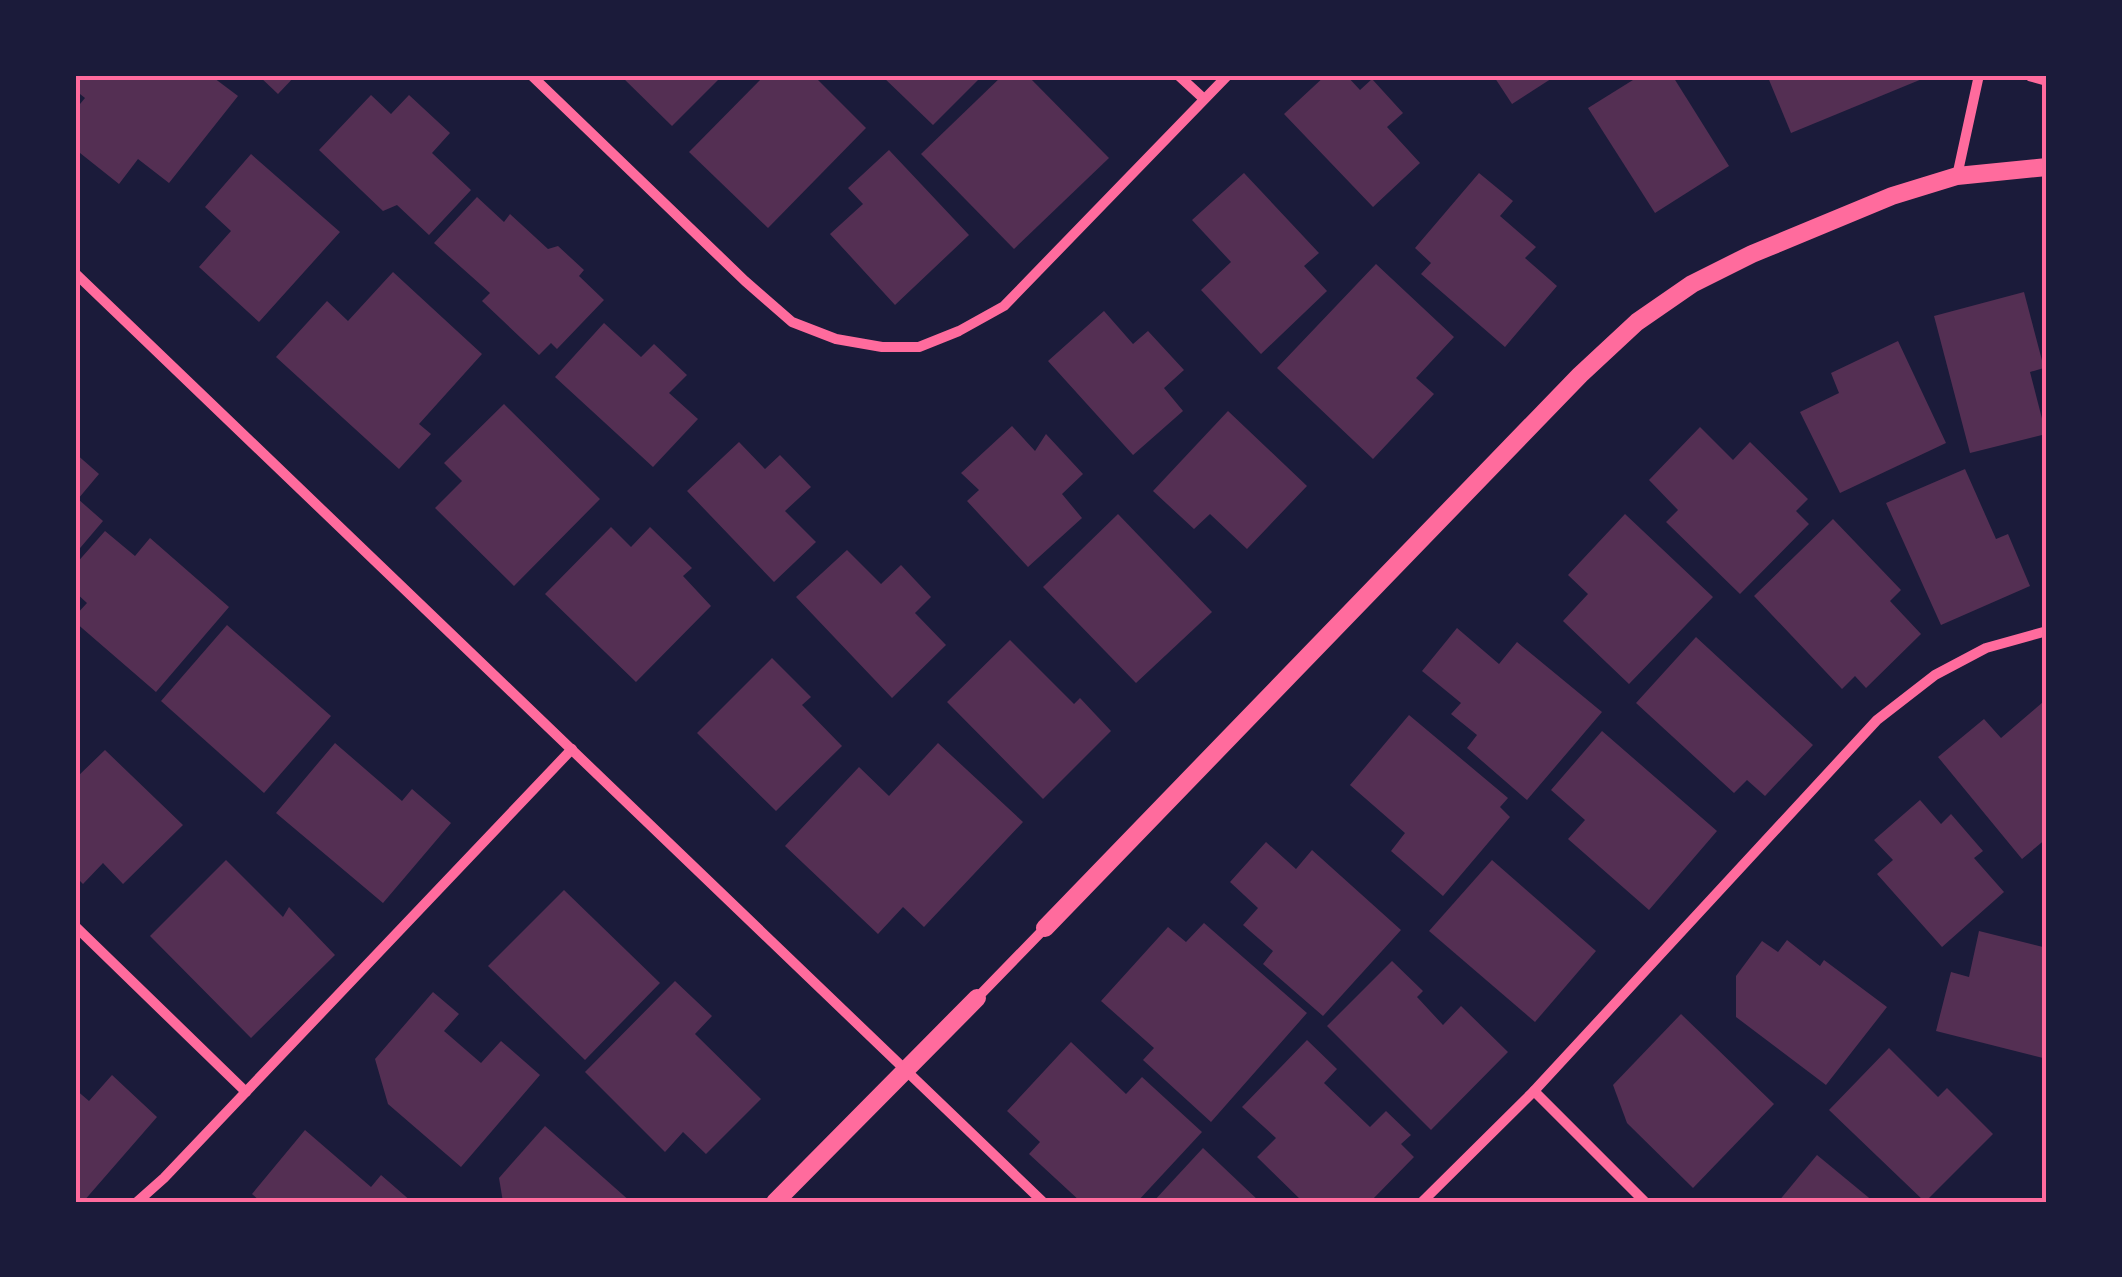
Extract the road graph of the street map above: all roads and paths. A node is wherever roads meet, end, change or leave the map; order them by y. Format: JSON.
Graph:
{"nodes":[{"id":1,"x":532,"y":75,"type":"edge"},
{"id":2,"x":1178,"y":75,"type":"edge"},
{"id":3,"x":1228,"y":75,"type":"edge"},
{"id":4,"x":1979,"y":75,"type":"edge"},
{"id":5,"x":1204,"y":99,"type":"junction"},
{"id":6,"x":2047,"y":167,"type":"edge"},
{"id":7,"x":1957,"y":176,"type":"junction"},
{"id":8,"x":75,"y":272,"type":"edge"},
{"id":9,"x":2047,"y":631,"type":"edge"},
{"id":10,"x":572,"y":750,"type":"junction"},
{"id":11,"x":75,"y":926,"type":"edge"},
{"id":12,"x":1045,"y":928,"type":"joint"},
{"id":13,"x":977,"y":998,"type":"joint"},
{"id":14,"x":906,"y":1068,"type":"junction"},
{"id":15,"x":1534,"y":1091,"type":"junction"},
{"id":16,"x":246,"y":1092,"type":"junction"},
{"id":17,"x":137,"y":1202,"type":"edge"},
{"id":18,"x":775,"y":1202,"type":"edge"},
{"id":19,"x":1043,"y":1202,"type":"edge"},
{"id":20,"x":1422,"y":1202,"type":"edge"},
{"id":21,"x":1645,"y":1202,"type":"edge"}],
"edges":[{"from":1,"to":5,"type":"street"},
{"from":2,"to":5,"type":"street"},
{"from":3,"to":5,"type":"street"},
{"from":4,"to":7,"type":"street"},
{"from":6,"to":7,"type":"street"},
{"from":7,"to":12,"type":"street"},
{"from":8,"to":10,"type":"street"},
{"from":9,"to":15,"type":"street"},
{"from":10,"to":14,"type":"street"},
{"from":10,"to":16,"type":"street"},
{"from":11,"to":16,"type":"street"},
{"from":12,"to":13,"type":"street"},
{"from":13,"to":14,"type":"street"},
{"from":14,"to":18,"type":"street"},
{"from":14,"to":19,"type":"street"},
{"from":15,"to":20,"type":"street"},
{"from":15,"to":21,"type":"street"},
{"from":16,"to":17,"type":"street"}]}
